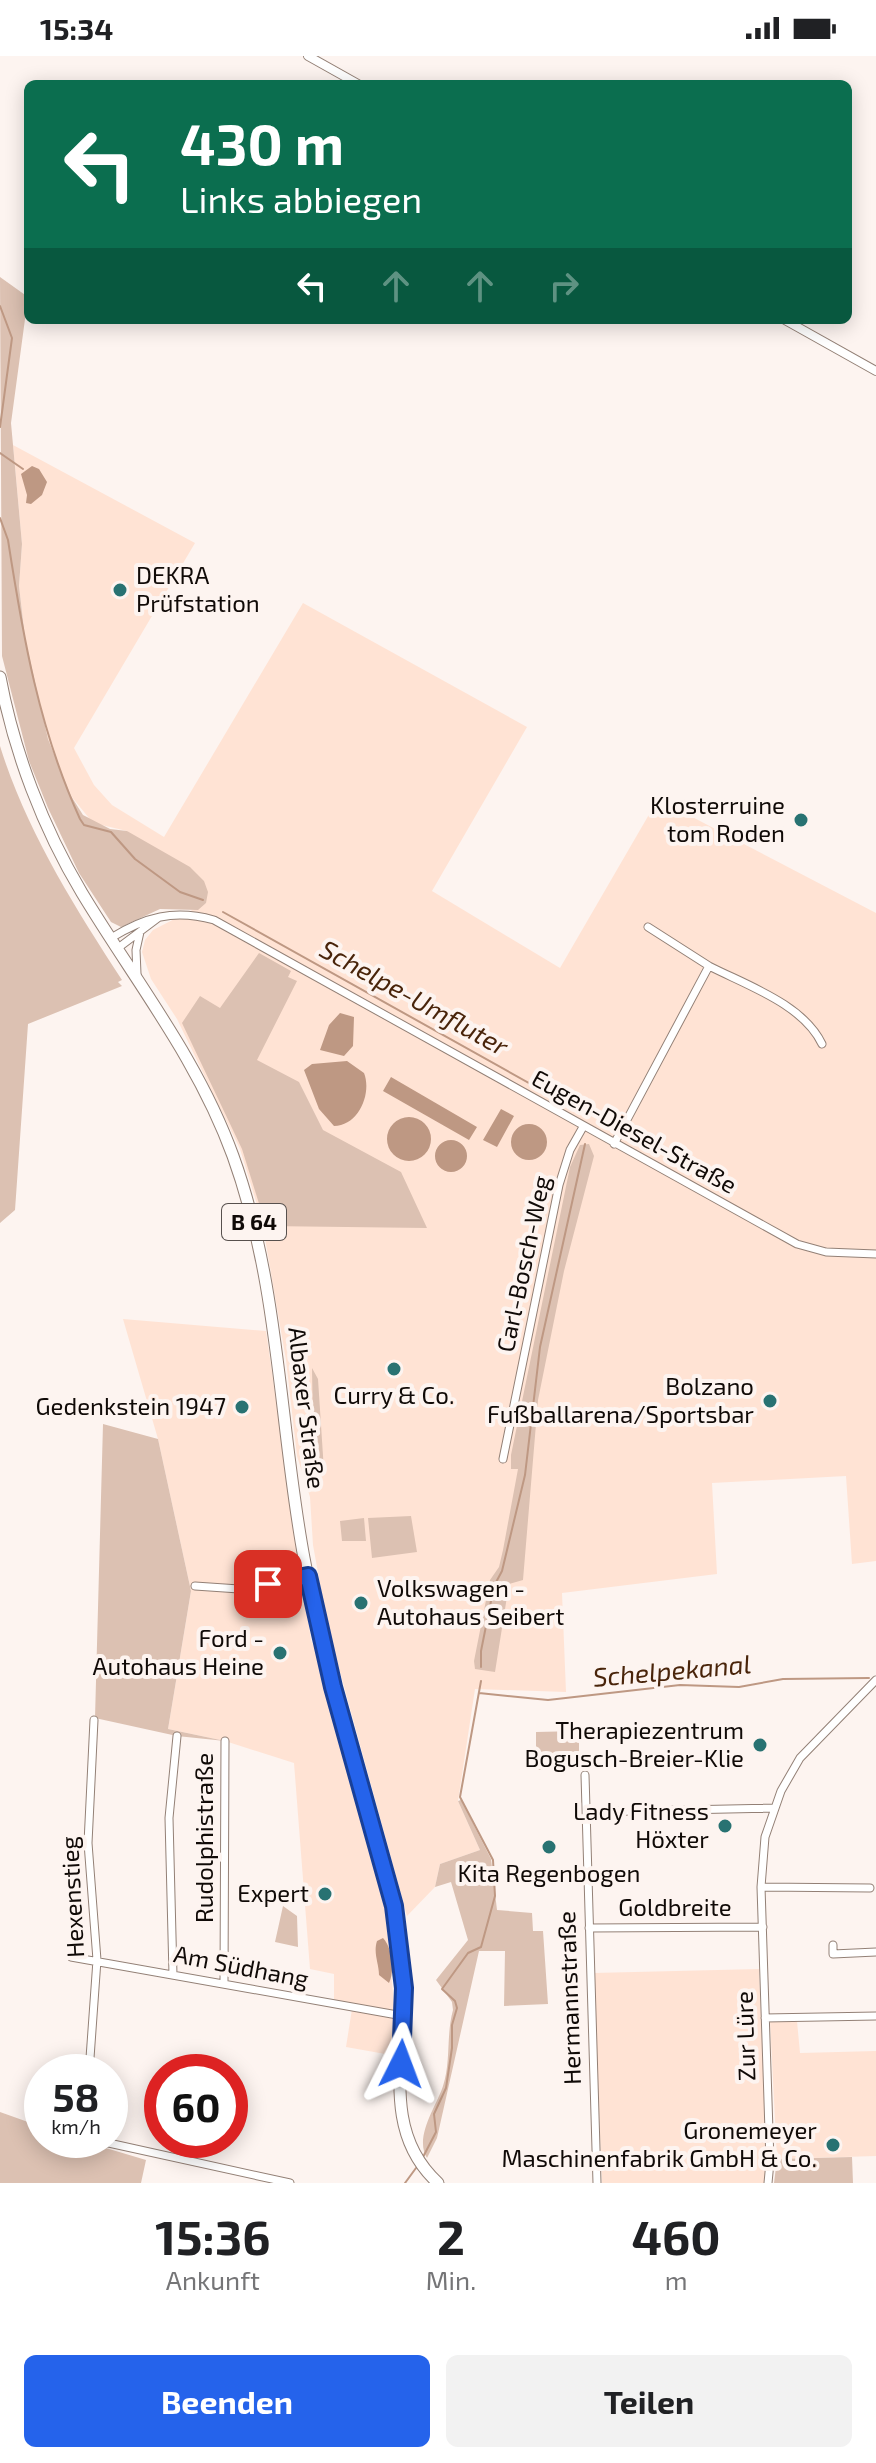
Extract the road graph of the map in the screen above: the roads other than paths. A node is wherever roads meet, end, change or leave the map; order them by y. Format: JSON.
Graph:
{"nodes":[{"id":1,"x":308,"y":56,"type":"edge"},
{"id":2,"x":351,"y":80,"type":"edge"},
{"id":3,"x":792,"y":324,"type":"edge"},
{"id":4,"x":876,"y":371,"type":"edge"},
{"id":5,"x":0,"y":677,"type":"edge"},
{"id":6,"x":167,"y":914,"type":"junction"},
{"id":7,"x":648,"y":927,"type":"dead end"},
{"id":8,"x":140,"y":932,"type":"junction"},
{"id":9,"x":114,"y":943,"type":"junction"},
{"id":10,"x":709,"y":966,"type":"junction"},
{"id":11,"x":137,"y":976,"type":"junction"},
{"id":12,"x":822,"y":1044,"type":"dead end"},
{"id":13,"x":583,"y":1127,"type":"junction"},
{"id":14,"x":614,"y":1144,"type":"junction"},
{"id":15,"x":876,"y":1254,"type":"edge"},
{"id":16,"x":503,"y":1459,"type":"dead end"},
{"id":17,"x":308,"y":1576,"type":"junction"},
{"id":18,"x":195,"y":1586,"type":"dead end"},
{"id":19,"x":876,"y":1680,"type":"edge"},
{"id":20,"x":94,"y":1720,"type":"dead end"},
{"id":21,"x":177,"y":1736,"type":"dead end"},
{"id":22,"x":225,"y":1741,"type":"dead end"},
{"id":23,"x":585,"y":1775,"type":"dead end"},
{"id":24,"x":774,"y":1808,"type":"junction"},
{"id":25,"x":586,"y":1812,"type":"junction"},
{"id":26,"x":761,"y":1887,"type":"junction"},
{"id":27,"x":870,"y":1888,"type":"dead end"},
{"id":28,"x":763,"y":1927,"type":"junction"},
{"id":29,"x":589,"y":1928,"type":"junction"},
{"id":30,"x":833,"y":1945,"type":"dead end"},
{"id":31,"x":876,"y":1952,"type":"edge"},
{"id":32,"x":71,"y":1957,"type":"dead end"},
{"id":33,"x":97,"y":1960,"type":"junction"},
{"id":34,"x":173,"y":1975,"type":"junction"},
{"id":35,"x":224,"y":1984,"type":"junction"},
{"id":36,"x":403,"y":2016,"type":"junction"},
{"id":37,"x":876,"y":2016,"type":"edge"},
{"id":38,"x":765,"y":2018,"type":"junction"},
{"id":39,"x":90,"y":2054,"type":"edge"},
{"id":40,"x":128,"y":2147,"type":"edge"},
{"id":41,"x":433,"y":2182,"type":"edge"},
{"id":42,"x":290,"y":2183,"type":"edge"},
{"id":43,"x":597,"y":2183,"type":"edge"},
{"id":44,"x":768,"y":2183,"type":"edge"}],
"edges":[{"from":1,"to":2,"type":"street"},
{"from":3,"to":4,"type":"street"},
{"from":5,"to":9,"type":"main road","name":"Albaxer Straße","number":"B 64"},
{"from":6,"to":8,"type":"street"},
{"from":6,"to":9,"type":"street","name":"Eugen-Diesel-Straße"},
{"from":6,"to":13,"type":"street","name":"Eugen-Diesel-Straße"},
{"from":7,"to":10,"type":"street"},
{"from":8,"to":9,"type":"street"},
{"from":8,"to":11,"type":"street"},
{"from":9,"to":11,"type":"main road","name":"Albaxer Straße","number":"B 64"},
{"from":10,"to":12,"type":"street"},
{"from":10,"to":14,"type":"street"},
{"from":11,"to":17,"type":"main road","name":"Albaxer Straße","number":"B 64"},
{"from":13,"to":14,"type":"street","name":"Eugen-Diesel-Straße"},
{"from":13,"to":16,"type":"street","name":"Carl-Bosch-Weg"},
{"from":14,"to":15,"type":"street","name":"Eugen-Diesel-Straße"},
{"from":17,"to":18,"type":"street"},
{"from":17,"to":36,"type":"main road","name":"Albaxer Straße","number":"B 64"},
{"from":19,"to":24,"type":"street","name":"Zur Lüre"},
{"from":20,"to":33,"type":"street","name":"Hexenstieg"},
{"from":21,"to":34,"type":"street"},
{"from":22,"to":35,"type":"street","name":"Rudolphistraße"},
{"from":23,"to":25,"type":"street","name":"Hermannstraße"},
{"from":24,"to":25,"type":"street"},
{"from":24,"to":26,"type":"street","name":"Zur Lüre"},
{"from":25,"to":29,"type":"street","name":"Hermannstraße"},
{"from":26,"to":27,"type":"street"},
{"from":26,"to":28,"type":"street","name":"Zur Lüre"},
{"from":28,"to":29,"type":"street","name":"Goldbreite"},
{"from":28,"to":38,"type":"street","name":"Zur Lüre"},
{"from":29,"to":43,"type":"street","name":"Hermannstraße"},
{"from":30,"to":31,"type":"street"},
{"from":32,"to":33,"type":"street","name":"Am Südhang"},
{"from":33,"to":34,"type":"street","name":"Am Südhang"},
{"from":33,"to":39,"type":"street","name":"Hexenstieg"},
{"from":34,"to":35,"type":"street","name":"Am Südhang"},
{"from":35,"to":36,"type":"street","name":"Am Südhang"},
{"from":36,"to":41,"type":"main road","name":"Albaxer Straße","number":"B 64"},
{"from":37,"to":38,"type":"street"},
{"from":38,"to":44,"type":"street","name":"Zur Lüre"},
{"from":40,"to":42,"type":"street"}]}
